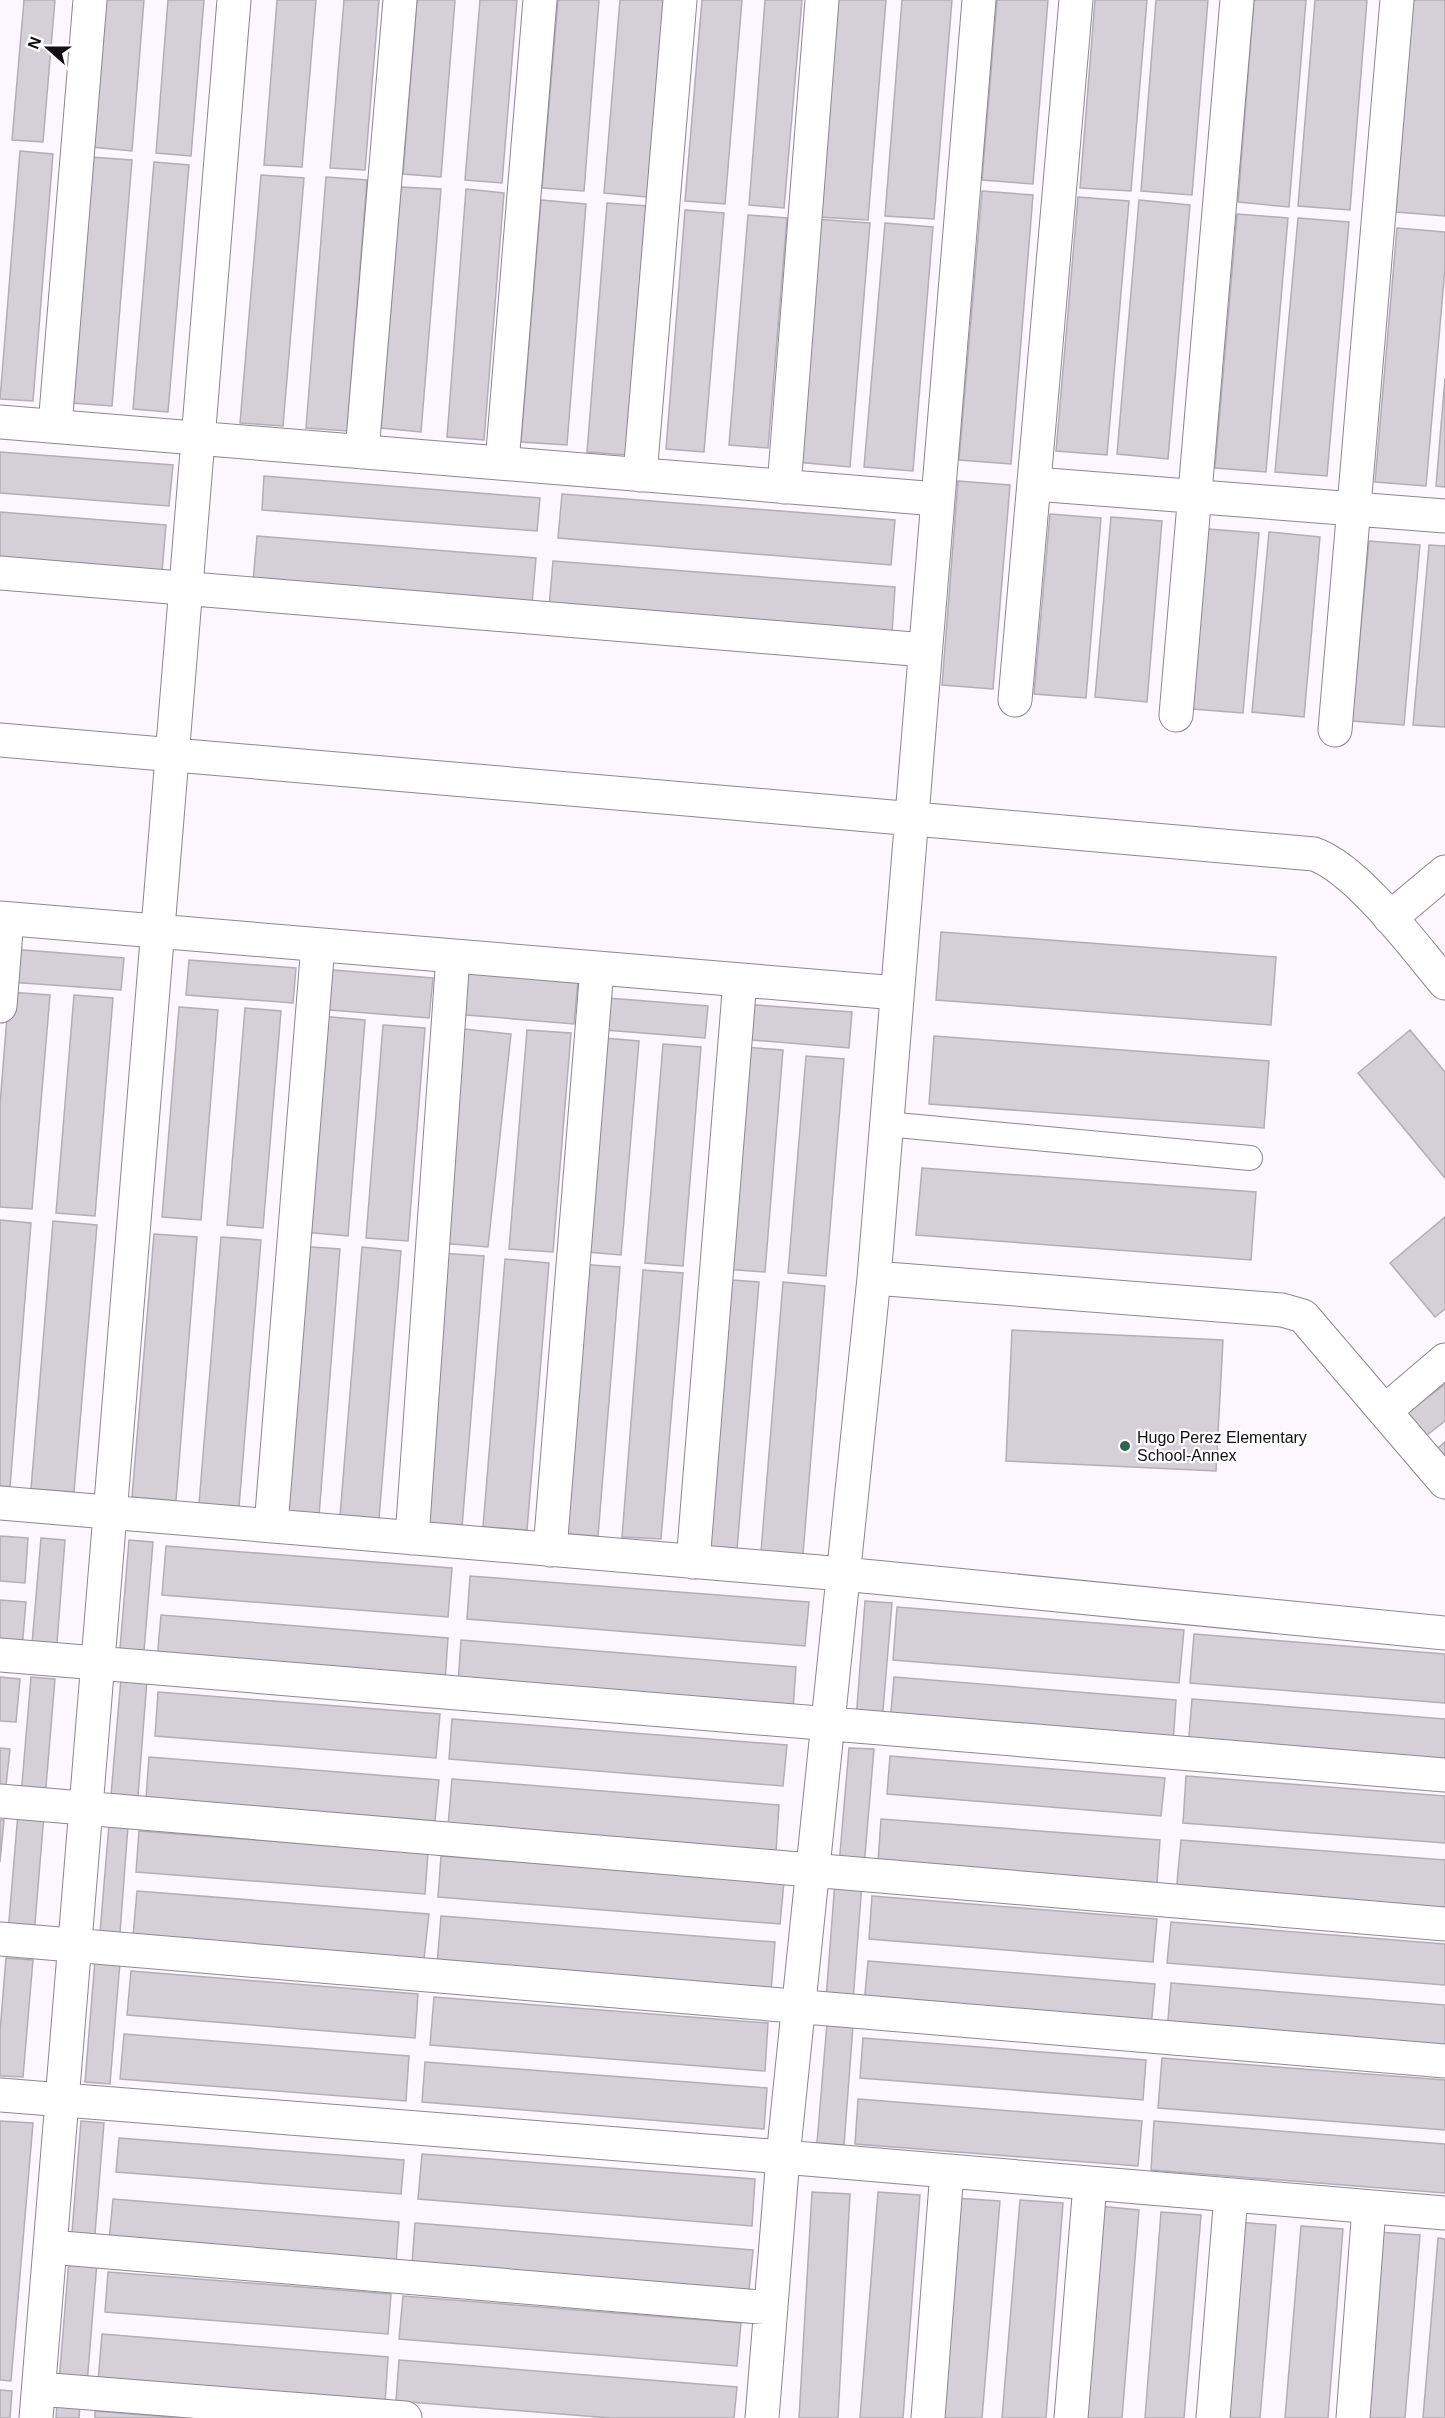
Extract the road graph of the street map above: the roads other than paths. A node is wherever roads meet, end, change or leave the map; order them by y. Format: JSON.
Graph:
{"nodes":[{"id":1,"x":90,"y":0,"type":"edge"},
{"id":2,"x":234,"y":0,"type":"edge"},
{"id":3,"x":400,"y":0,"type":"edge"},
{"id":4,"x":540,"y":0,"type":"edge"},
{"id":5,"x":680,"y":0,"type":"edge"},
{"id":6,"x":822,"y":0,"type":"edge"},
{"id":7,"x":979,"y":0,"type":"edge"},
{"id":8,"x":1076,"y":0,"type":"edge"},
{"id":9,"x":1237,"y":0,"type":"edge"},
{"id":10,"x":1397,"y":0,"type":"edge"},
{"id":11,"x":0,"y":422,"type":"edge"},
{"id":12,"x":55,"y":426,"type":"junction"},
{"id":13,"x":198,"y":438,"type":"junction"},
{"id":14,"x":362,"y":452,"type":"junction"},
{"id":15,"x":502,"y":463,"type":"junction"},
{"id":16,"x":640,"y":475,"type":"junction"},
{"id":17,"x":1035,"y":484,"type":"junction"},
{"id":18,"x":784,"y":487,"type":"junction"},
{"id":19,"x":1195,"y":496,"type":"junction"},
{"id":20,"x":937,"y":499,"type":"junction"},
{"id":21,"x":1353,"y":509,"type":"junction"},
{"id":22,"x":1445,"y":516,"type":"edge"},
{"id":23,"x":0,"y":573,"type":"edge"},
{"id":24,"x":185,"y":588,"type":"junction"},
{"id":25,"x":925,"y":650,"type":"junction"},
{"id":26,"x":1015,"y":700,"type":"dead end"},
{"id":27,"x":1176,"y":715,"type":"dead end"},
{"id":28,"x":1335,"y":730,"type":"dead end"},
{"id":29,"x":0,"y":740,"type":"edge"},
{"id":30,"x":172,"y":753,"type":"junction"},
{"id":31,"x":910,"y":821,"type":"junction"},
{"id":32,"x":1445,"y":872,"type":"edge"},
{"id":33,"x":4,"y":918,"type":"edge"},
{"id":34,"x":1390,"y":918,"type":"junction"},
{"id":35,"x":158,"y":931,"type":"junction"},
{"id":36,"x":318,"y":945,"type":"junction"},
{"id":37,"x":453,"y":956,"type":"junction"},
{"id":38,"x":597,"y":968,"type":"junction"},
{"id":39,"x":740,"y":980,"type":"junction"},
{"id":40,"x":1445,"y":983,"type":"edge"},
{"id":41,"x":897,"y":993,"type":"junction"},
{"id":42,"x":0,"y":1006,"type":"edge"},
{"id":43,"x":886,"y":1124,"type":"junction"},
{"id":44,"x":1250,"y":1158,"type":"dead end"},
{"id":45,"x":874,"y":1278,"type":"junction"},
{"id":46,"x":1445,"y":1360,"type":"edge"},
{"id":47,"x":1385,"y":1411,"type":"junction"},
{"id":48,"x":1445,"y":1482,"type":"edge"},
{"id":49,"x":0,"y":1503,"type":"edge"},
{"id":50,"x":110,"y":1513,"type":"junction"},
{"id":51,"x":271,"y":1526,"type":"junction"},
{"id":52,"x":412,"y":1538,"type":"junction"},
{"id":53,"x":550,"y":1550,"type":"junction"},
{"id":54,"x":693,"y":1562,"type":"junction"},
{"id":55,"x":843,"y":1574,"type":"junction"},
{"id":56,"x":1445,"y":1634,"type":"edge"},
{"id":57,"x":0,"y":1655,"type":"edge"},
{"id":58,"x":98,"y":1663,"type":"junction"},
{"id":59,"x":827,"y":1724,"type":"junction"},
{"id":60,"x":1445,"y":1775,"type":"edge"},
{"id":61,"x":0,"y":1801,"type":"edge"},
{"id":62,"x":86,"y":1808,"type":"junction"},
{"id":63,"x":812,"y":1870,"type":"junction"},
{"id":64,"x":1445,"y":1924,"type":"edge"},
{"id":65,"x":0,"y":1939,"type":"edge"},
{"id":66,"x":75,"y":1945,"type":"junction"},
{"id":67,"x":799,"y":2007,"type":"junction"},
{"id":68,"x":1445,"y":2061,"type":"edge"},
{"id":69,"x":0,"y":2095,"type":"edge"},
{"id":70,"x":62,"y":2100,"type":"junction"},
{"id":71,"x":783,"y":2157,"type":"junction"},
{"id":72,"x":947,"y":2171,"type":"junction"},
{"id":73,"x":1090,"y":2184,"type":"junction"},
{"id":74,"x":1231,"y":2195,"type":"junction"},
{"id":75,"x":1369,"y":2208,"type":"junction"},
{"id":76,"x":1445,"y":2213,"type":"edge"},
{"id":77,"x":50,"y":2247,"type":"junction"},
{"id":78,"x":771,"y":2308,"type":"junction"},
{"id":79,"x":37,"y":2404,"type":"edge"},
{"id":80,"x":405,"y":2418,"type":"edge"},
{"id":81,"x":762,"y":2418,"type":"edge"},
{"id":82,"x":928,"y":2418,"type":"edge"},
{"id":83,"x":1071,"y":2418,"type":"edge"},
{"id":84,"x":1213,"y":2418,"type":"edge"},
{"id":85,"x":1353,"y":2418,"type":"edge"}],
"edges":[{"from":1,"to":12,"type":"street"},
{"from":2,"to":13,"type":"street"},
{"from":3,"to":14,"type":"street"},
{"from":4,"to":15,"type":"street"},
{"from":5,"to":16,"type":"street"},
{"from":6,"to":18,"type":"street"},
{"from":7,"to":20,"type":"street"},
{"from":8,"to":17,"type":"street"},
{"from":9,"to":19,"type":"street"},
{"from":10,"to":21,"type":"street"},
{"from":11,"to":12,"type":"street"},
{"from":12,"to":13,"type":"street"},
{"from":13,"to":14,"type":"street"},
{"from":13,"to":24,"type":"street"},
{"from":14,"to":15,"type":"street"},
{"from":15,"to":16,"type":"street"},
{"from":16,"to":18,"type":"street"},
{"from":17,"to":19,"type":"street"},
{"from":17,"to":26,"type":"street"},
{"from":18,"to":20,"type":"street"},
{"from":19,"to":21,"type":"street"},
{"from":19,"to":27,"type":"street"},
{"from":20,"to":25,"type":"street"},
{"from":21,"to":22,"type":"street"},
{"from":21,"to":28,"type":"street"},
{"from":23,"to":24,"type":"street"},
{"from":24,"to":25,"type":"street"},
{"from":24,"to":30,"type":"street"},
{"from":25,"to":31,"type":"street"},
{"from":29,"to":30,"type":"street"},
{"from":30,"to":31,"type":"street"},
{"from":30,"to":35,"type":"street"},
{"from":31,"to":34,"type":"street"},
{"from":31,"to":41,"type":"street"},
{"from":32,"to":34,"type":"street"},
{"from":33,"to":35,"type":"street"},
{"from":33,"to":42,"type":"street"},
{"from":34,"to":40,"type":"street"},
{"from":35,"to":36,"type":"street"},
{"from":35,"to":50,"type":"street"},
{"from":36,"to":37,"type":"street"},
{"from":36,"to":51,"type":"street"},
{"from":37,"to":38,"type":"street"},
{"from":37,"to":52,"type":"street"},
{"from":38,"to":39,"type":"street"},
{"from":38,"to":53,"type":"street"},
{"from":39,"to":41,"type":"street"},
{"from":39,"to":54,"type":"street"},
{"from":41,"to":43,"type":"street"},
{"from":43,"to":44,"type":"lane"},
{"from":43,"to":45,"type":"street"},
{"from":45,"to":47,"type":"street"},
{"from":45,"to":55,"type":"street"},
{"from":46,"to":47,"type":"street"},
{"from":47,"to":48,"type":"street"},
{"from":49,"to":50,"type":"street"},
{"from":50,"to":51,"type":"street"},
{"from":50,"to":58,"type":"street"},
{"from":51,"to":52,"type":"street"},
{"from":52,"to":53,"type":"street"},
{"from":53,"to":54,"type":"street"},
{"from":54,"to":55,"type":"street"},
{"from":55,"to":56,"type":"street"},
{"from":55,"to":59,"type":"street"},
{"from":57,"to":58,"type":"street"},
{"from":58,"to":59,"type":"street"},
{"from":58,"to":62,"type":"street"},
{"from":59,"to":60,"type":"street"},
{"from":59,"to":63,"type":"street"},
{"from":61,"to":62,"type":"street"},
{"from":62,"to":63,"type":"street"},
{"from":62,"to":66,"type":"street"},
{"from":63,"to":64,"type":"street"},
{"from":63,"to":67,"type":"street"},
{"from":65,"to":66,"type":"street"},
{"from":66,"to":67,"type":"street"},
{"from":66,"to":70,"type":"street"},
{"from":67,"to":68,"type":"street"},
{"from":67,"to":71,"type":"street"},
{"from":69,"to":70,"type":"street"},
{"from":70,"to":71,"type":"street"},
{"from":70,"to":77,"type":"street"},
{"from":71,"to":72,"type":"street"},
{"from":71,"to":78,"type":"street"},
{"from":72,"to":73,"type":"street"},
{"from":72,"to":82,"type":"street"},
{"from":73,"to":74,"type":"street"},
{"from":73,"to":83,"type":"street"},
{"from":74,"to":75,"type":"street"},
{"from":74,"to":84,"type":"street"},
{"from":75,"to":76,"type":"street"},
{"from":75,"to":85,"type":"street"},
{"from":77,"to":78,"type":"street"},
{"from":77,"to":79,"type":"street"},
{"from":78,"to":81,"type":"street"},
{"from":79,"to":80,"type":"street"}]}
